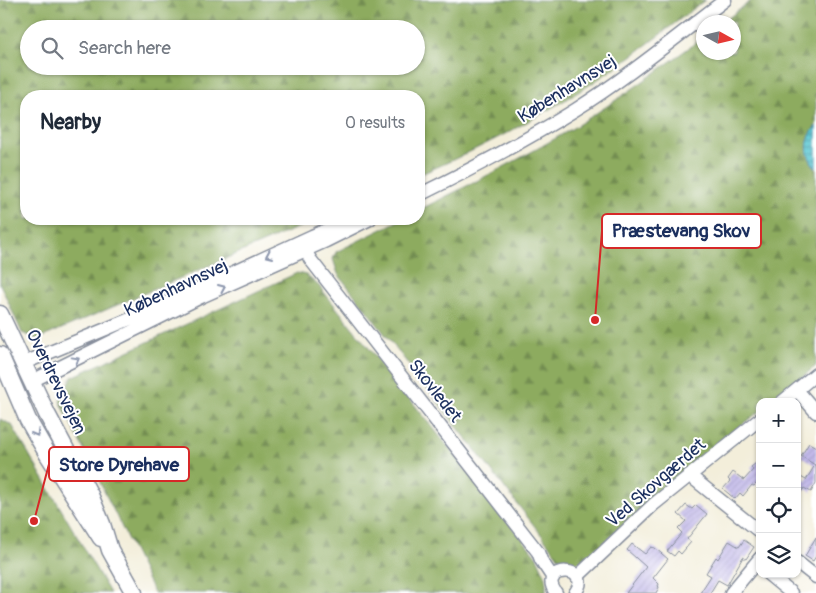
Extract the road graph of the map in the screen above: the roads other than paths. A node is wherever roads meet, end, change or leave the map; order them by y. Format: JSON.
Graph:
{"nodes":[{"id":1,"x":726,"y":0,"type":"edge"},
{"id":2,"x":425,"y":192,"type":"edge"},
{"id":3,"x":338,"y":225,"type":"edge"},
{"id":4,"x":355,"y":225,"type":"edge"},
{"id":5,"x":304,"y":246,"type":"junction"},
{"id":6,"x":0,"y":314,"type":"edge"},
{"id":7,"x":0,"y":355,"type":"edge"},
{"id":8,"x":24,"y":363,"type":"junction"},
{"id":9,"x":3,"y":372,"type":"edge"},
{"id":10,"x":816,"y":374,"type":"edge"},
{"id":11,"x":32,"y":381,"type":"junction"},
{"id":12,"x":797,"y":390,"type":"junction"},
{"id":13,"x":7,"y":392,"type":"edge"},
{"id":14,"x":787,"y":398,"type":"edge"},
{"id":15,"x":816,"y":412,"type":"edge"},
{"id":16,"x":756,"y":422,"type":"edge"},
{"id":17,"x":689,"y":475,"type":"junction"},
{"id":18,"x":756,"y":529,"type":"edge"},
{"id":19,"x":110,"y":550,"type":"junction"},
{"id":20,"x":756,"y":565,"type":"edge"},
{"id":21,"x":801,"y":565,"type":"edge"},
{"id":22,"x":556,"y":575,"type":"junction"},
{"id":23,"x":773,"y":578,"type":"edge"},
{"id":24,"x":816,"y":578,"type":"edge"},
{"id":25,"x":577,"y":588,"type":"edge"},
{"id":26,"x":134,"y":593,"type":"edge"},
{"id":27,"x":556,"y":593,"type":"edge"},
{"id":28,"x":731,"y":593,"type":"edge"},
{"id":29,"x":791,"y":593,"type":"edge"}],
"edges":[{"from":1,"to":2,"type":"street","name":"Københavnsvej"},
{"from":3,"to":5,"type":"street","name":"Københavnsvej"},
{"from":4,"to":5,"type":"street","name":"Københavnsvej"},
{"from":5,"to":8,"type":"street","name":"Københavnsvej","one_way":true},
{"from":11,"to":5,"type":"street","name":"Københavnsvej","one_way":true},
{"from":5,"to":22,"type":"street","name":"Skovledet"},
{"from":6,"to":8,"type":"main road","name":"Overdrevsvejen"},
{"from":7,"to":9,"type":"main road","name":"Overdrevsvejen"},
{"from":8,"to":9,"type":"main road","name":"Københavnsvej"},
{"from":8,"to":11,"type":"main road","name":"Overdrevsvejen"},
{"from":9,"to":13,"type":"main road","name":"Overdrevsvejen"},
{"from":10,"to":12,"type":"street"},
{"from":11,"to":13,"type":"main road","name":"Københavnsvej"},
{"from":11,"to":19,"type":"main road","name":"Overdrevsvejen"},
{"from":12,"to":14,"type":"street"},
{"from":12,"to":15,"type":"street"},
{"from":13,"to":19,"type":"main road","name":"Overdrevsvejen","one_way":true},
{"from":16,"to":17,"type":"street","name":"Ved Skovgærdet"},
{"from":17,"to":18,"type":"street"},
{"from":17,"to":25,"type":"street","name":"Ved Skovgærdet"},
{"from":19,"to":26,"type":"main road","name":"Overdrevsvejen"},
{"from":20,"to":28,"type":"street"},
{"from":21,"to":24,"type":"street"},
{"from":22,"to":25,"type":"street"},
{"from":22,"to":27,"type":"street"},
{"from":23,"to":29,"type":"street"}]}
